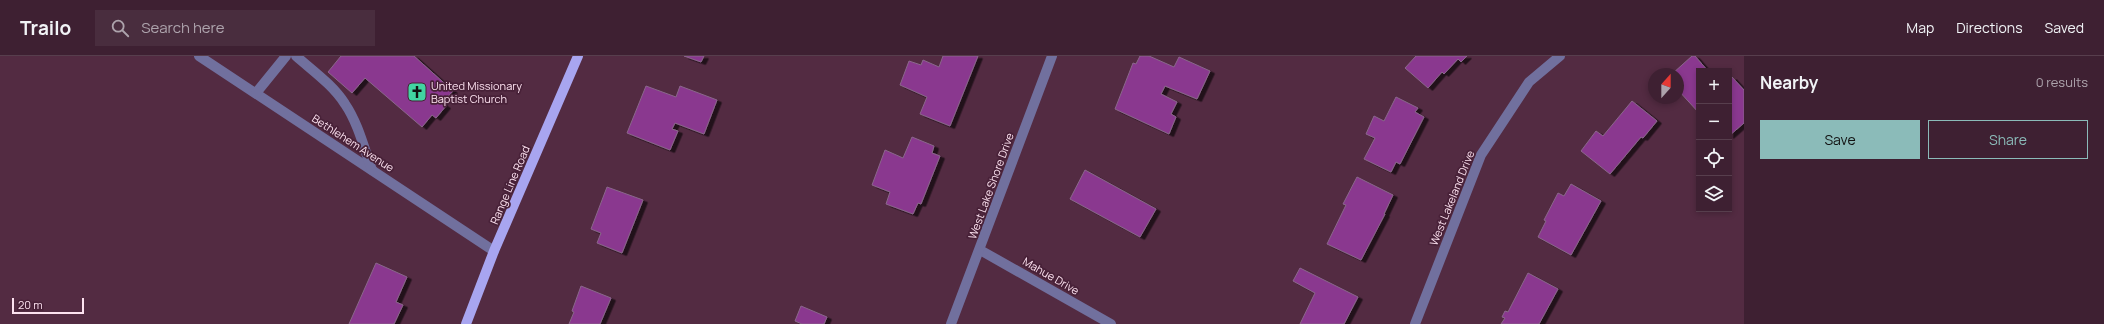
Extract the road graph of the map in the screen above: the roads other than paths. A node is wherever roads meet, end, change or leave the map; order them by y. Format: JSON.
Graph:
{"nodes":[{"id":1,"x":199,"y":56,"type":"edge"},
{"id":2,"x":286,"y":56,"type":"edge"},
{"id":3,"x":296,"y":56,"type":"edge"},
{"id":4,"x":578,"y":56,"type":"edge"},
{"id":5,"x":1052,"y":56,"type":"edge"},
{"id":6,"x":1560,"y":56,"type":"edge"},
{"id":7,"x":256,"y":94,"type":"junction"},
{"id":8,"x":372,"y":170,"type":"junction"},
{"id":9,"x":494,"y":250,"type":"junction"},
{"id":10,"x":980,"y":250,"type":"junction"},
{"id":11,"x":466,"y":324,"type":"edge"},
{"id":12,"x":951,"y":324,"type":"edge"},
{"id":13,"x":1111,"y":324,"type":"edge"},
{"id":14,"x":1416,"y":324,"type":"edge"}],
"edges":[{"from":1,"to":7,"type":"street","name":"Bethlehem Avenue"},
{"from":2,"to":7,"type":"street"},
{"from":3,"to":8,"type":"street"},
{"from":4,"to":9,"type":"main road","name":"Range Line Road"},
{"from":5,"to":10,"type":"street","name":"West Lake Shore Drive"},
{"from":6,"to":14,"type":"street","name":"West Lakeland Drive"},
{"from":7,"to":8,"type":"street","name":"Bethlehem Avenue"},
{"from":8,"to":9,"type":"street","name":"Bethlehem Avenue"},
{"from":9,"to":11,"type":"main road","name":"Range Line Road"},
{"from":10,"to":12,"type":"street","name":"West Lake Shore Drive"},
{"from":10,"to":13,"type":"street","name":"Mahue Drive"}]}
